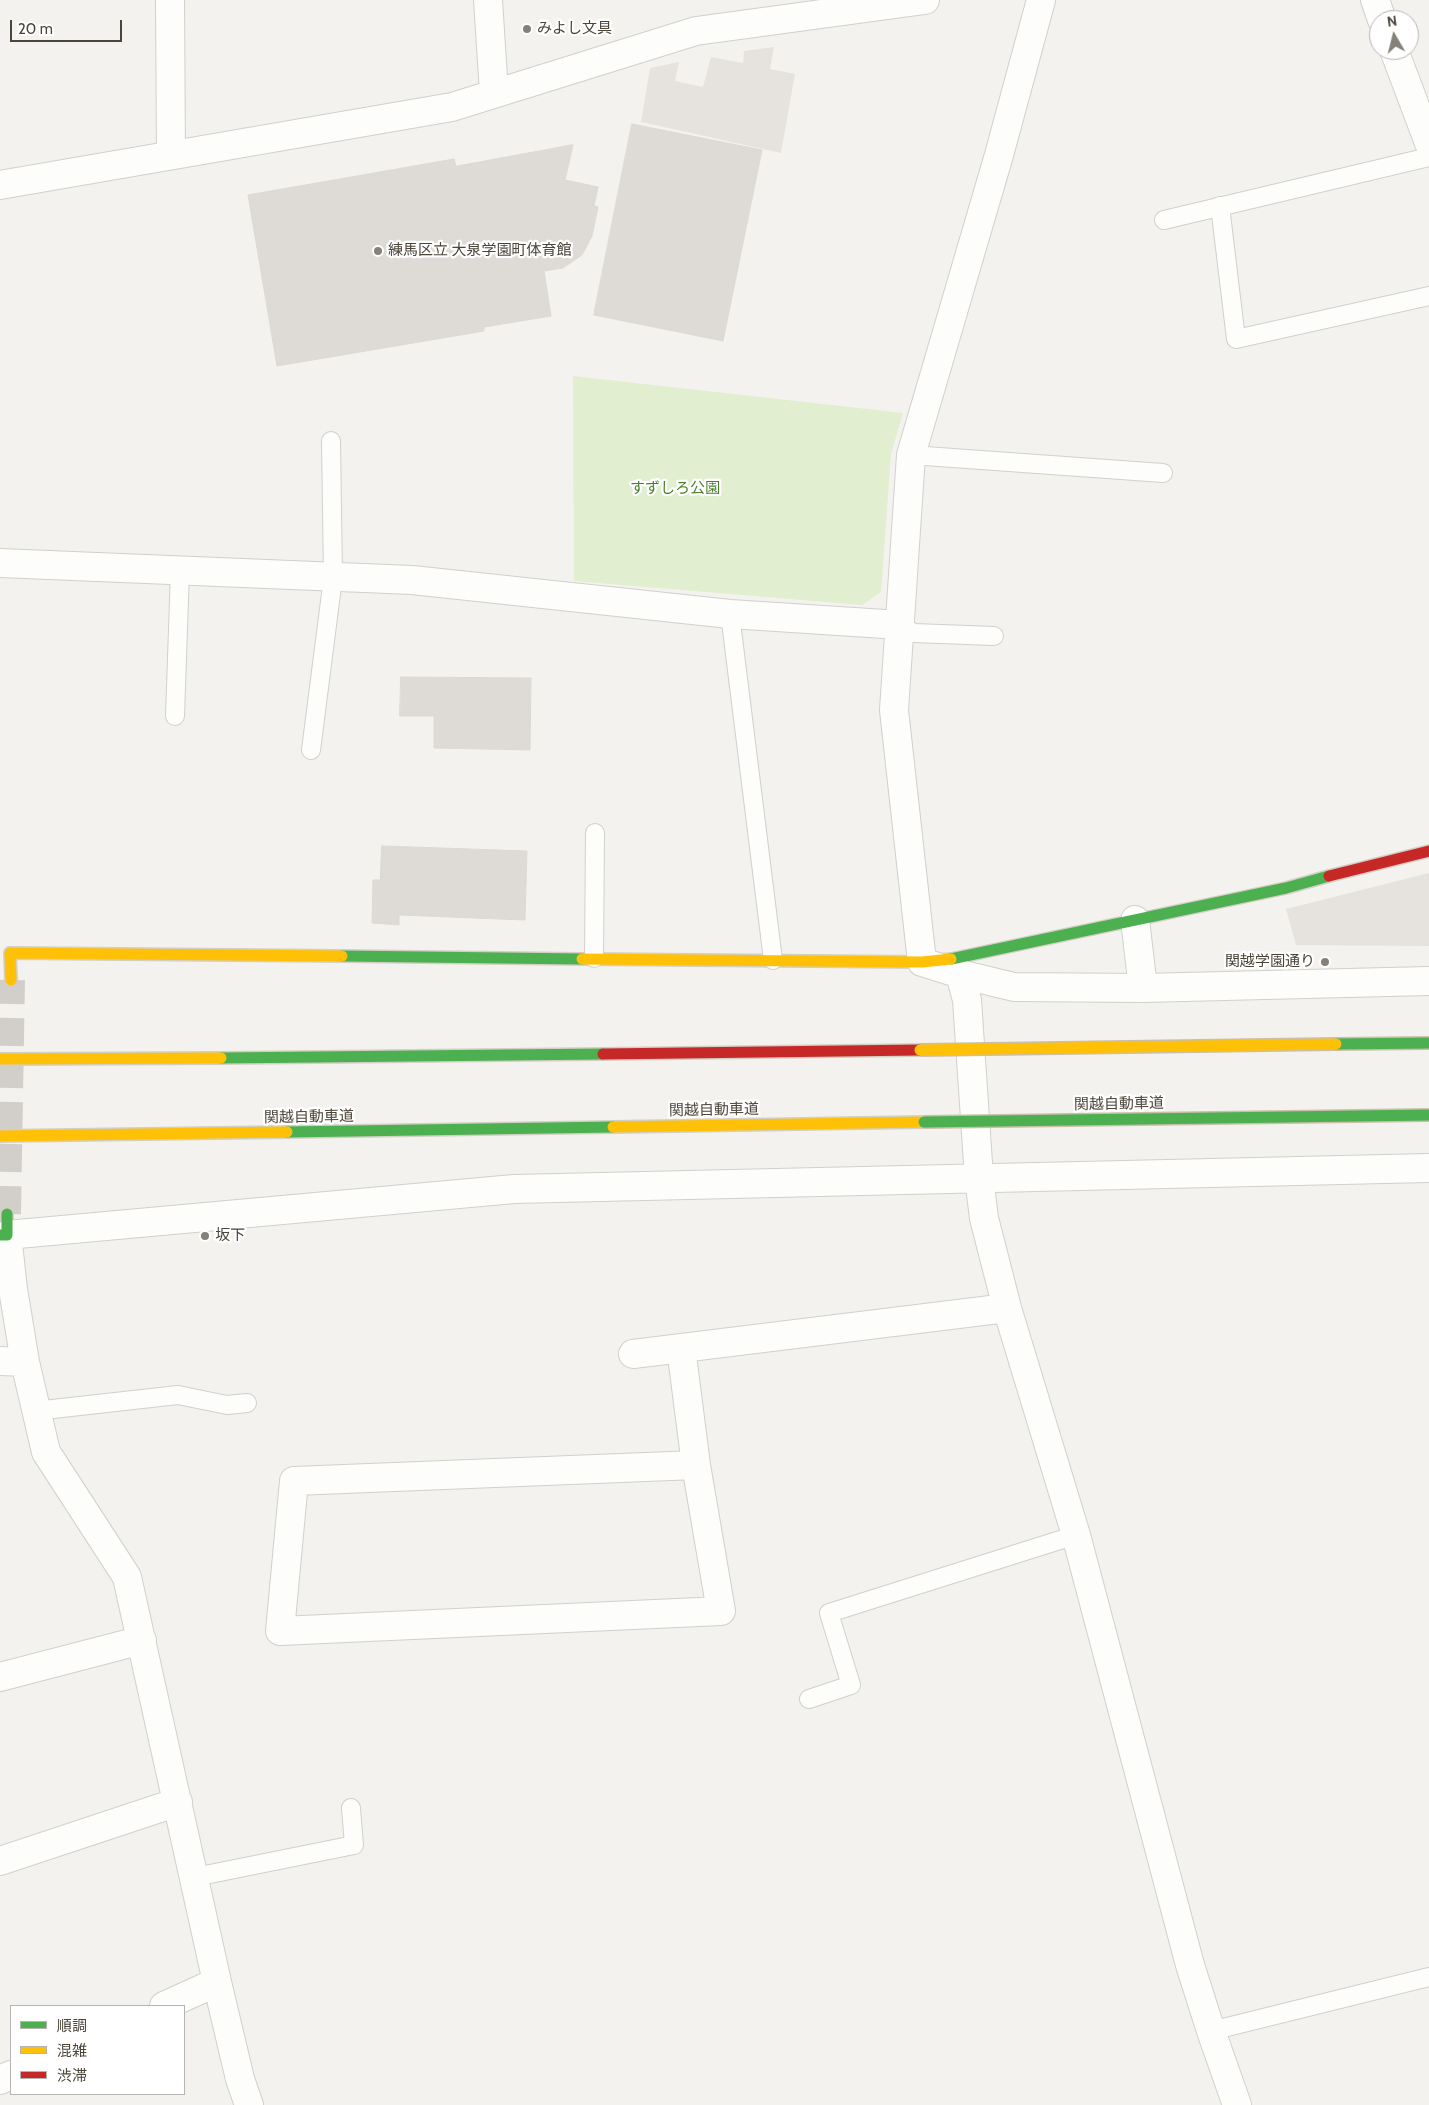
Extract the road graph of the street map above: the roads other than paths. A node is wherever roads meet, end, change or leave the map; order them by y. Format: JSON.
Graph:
{"nodes":[{"id":1,"x":488,"y":0,"type":"edge"},
{"id":2,"x":925,"y":0,"type":"edge"},
{"id":3,"x":1041,"y":0,"type":"edge"},
{"id":4,"x":173,"y":1,"type":"edge"},
{"id":5,"x":1398,"y":60,"type":"edge"},
{"id":6,"x":494,"y":93,"type":"junction"},
{"id":7,"x":1429,"y":143,"type":"edge"},
{"id":8,"x":171,"y":154,"type":"junction"},
{"id":9,"x":1429,"y":157,"type":"edge"},
{"id":10,"x":0,"y":185,"type":"edge"},
{"id":11,"x":1220,"y":206,"type":"junction"},
{"id":12,"x":1164,"y":220,"type":"dead end"},
{"id":13,"x":1429,"y":296,"type":"edge"},
{"id":14,"x":331,"y":440,"type":"dead end"},
{"id":15,"x":912,"y":455,"type":"junction"},
{"id":16,"x":1163,"y":474,"type":"dead end"},
{"id":17,"x":0,"y":563,"type":"edge"},
{"id":18,"x":180,"y":571,"type":"junction"},
{"id":19,"x":333,"y":578,"type":"junction"},
{"id":20,"x":730,"y":614,"type":"junction"},
{"id":21,"x":900,"y":625,"type":"junction"},
{"id":22,"x":994,"y":636,"type":"dead end"},
{"id":23,"x":175,"y":716,"type":"dead end"},
{"id":24,"x":311,"y":750,"type":"dead end"},
{"id":25,"x":594,"y":833,"type":"dead end"},
{"id":26,"x":1429,"y":851,"type":"edge"},
{"id":27,"x":1135,"y":920,"type":"junction"},
{"id":28,"x":5,"y":953,"type":"edge"},
{"id":29,"x":594,"y":958,"type":"junction"},
{"id":30,"x":773,"y":960,"type":"junction"},
{"id":31,"x":922,"y":962,"type":"junction"},
{"id":32,"x":960,"y":974,"type":"junction"},
{"id":33,"x":11,"y":980,"type":"tunnel mouth"},
{"id":34,"x":1429,"y":981,"type":"edge"},
{"id":35,"x":1143,"y":988,"type":"junction"},
{"id":36,"x":1429,"y":1043,"type":"edge"},
{"id":37,"x":0,"y":1059,"type":"edge"},
{"id":38,"x":1429,"y":1114,"type":"edge"},
{"id":39,"x":0,"y":1136,"type":"edge"},
{"id":40,"x":1429,"y":1168,"type":"edge"},
{"id":41,"x":979,"y":1178,"type":"junction"},
{"id":42,"x":5,"y":1228,"type":"edge"},
{"id":43,"x":1007,"y":1308,"type":"junction"},
{"id":44,"x":681,"y":1348,"type":"junction"},
{"id":45,"x":633,"y":1354,"type":"dead end"},
{"id":46,"x":12,"y":1361,"type":"edge"},
{"id":47,"x":247,"y":1403,"type":"dead end"},
{"id":48,"x":35,"y":1412,"type":"junction"},
{"id":49,"x":696,"y":1465,"type":"junction"},
{"id":50,"x":1076,"y":1535,"type":"junction"},
{"id":51,"x":142,"y":1640,"type":"junction"},
{"id":52,"x":0,"y":1676,"type":"edge"},
{"id":53,"x":809,"y":1699,"type":"dead end"},
{"id":54,"x":178,"y":1802,"type":"junction"},
{"id":55,"x":351,"y":1808,"type":"dead end"},
{"id":56,"x":0,"y":1861,"type":"edge"},
{"id":57,"x":195,"y":1877,"type":"junction"},
{"id":58,"x":1429,"y":1977,"type":"edge"},
{"id":59,"x":217,"y":1982,"type":"junction"},
{"id":60,"x":166,"y":2005,"type":"edge"},
{"id":61,"x":1211,"y":2031,"type":"junction"},
{"id":62,"x":248,"y":2105,"type":"edge"},
{"id":63,"x":1238,"y":2105,"type":"edge"}],
"edges":[{"from":1,"to":6,"type":"street"},
{"from":2,"to":6,"type":"street"},
{"from":3,"to":15,"type":"street"},
{"from":4,"to":8,"type":"street"},
{"from":5,"to":7,"type":"street"},
{"from":6,"to":8,"type":"street"},
{"from":8,"to":10,"type":"street"},
{"from":9,"to":11,"type":"lane"},
{"from":11,"to":12,"type":"lane"},
{"from":11,"to":13,"type":"lane"},
{"from":14,"to":19,"type":"lane"},
{"from":15,"to":16,"type":"lane"},
{"from":15,"to":21,"type":"street"},
{"from":17,"to":18,"type":"street"},
{"from":18,"to":19,"type":"street"},
{"from":18,"to":23,"type":"lane"},
{"from":19,"to":20,"type":"street"},
{"from":19,"to":24,"type":"lane"},
{"from":20,"to":21,"type":"street"},
{"from":20,"to":30,"type":"lane"},
{"from":21,"to":22,"type":"lane"},
{"from":21,"to":31,"type":"street"},
{"from":25,"to":29,"type":"lane"},
{"from":26,"to":27,"type":"main road"},
{"from":27,"to":31,"type":"main road"},
{"from":27,"to":35,"type":"street"},
{"from":28,"to":29,"type":"main road"},
{"from":28,"to":33,"type":"main road"},
{"from":29,"to":30,"type":"main road"},
{"from":30,"to":31,"type":"main road"},
{"from":31,"to":32,"type":"street"},
{"from":32,"to":35,"type":"street"},
{"from":32,"to":41,"type":"street"},
{"from":34,"to":35,"type":"street"},
{"from":36,"to":37,"type":"main road","bridge":true},
{"from":38,"to":39,"type":"main road","name":"関越自動車道","bridge":true},
{"from":40,"to":41,"type":"street"},
{"from":41,"to":42,"type":"street"},
{"from":41,"to":43,"type":"street"},
{"from":42,"to":46,"type":"street"},
{"from":43,"to":44,"type":"street"},
{"from":43,"to":50,"type":"street"},
{"from":44,"to":45,"type":"street"},
{"from":44,"to":49,"type":"street"},
{"from":46,"to":48,"type":"street"},
{"from":47,"to":48,"type":"lane"},
{"from":48,"to":51,"type":"street"},
{"from":49,"to":49,"type":"street"},
{"from":50,"to":53,"type":"lane"},
{"from":50,"to":61,"type":"street"},
{"from":51,"to":52,"type":"street"},
{"from":51,"to":54,"type":"street"},
{"from":54,"to":56,"type":"street"},
{"from":54,"to":57,"type":"street"},
{"from":55,"to":57,"type":"lane"},
{"from":57,"to":59,"type":"street"},
{"from":58,"to":61,"type":"lane"},
{"from":59,"to":60,"type":"street"},
{"from":59,"to":62,"type":"street"},
{"from":61,"to":63,"type":"street"}]}
